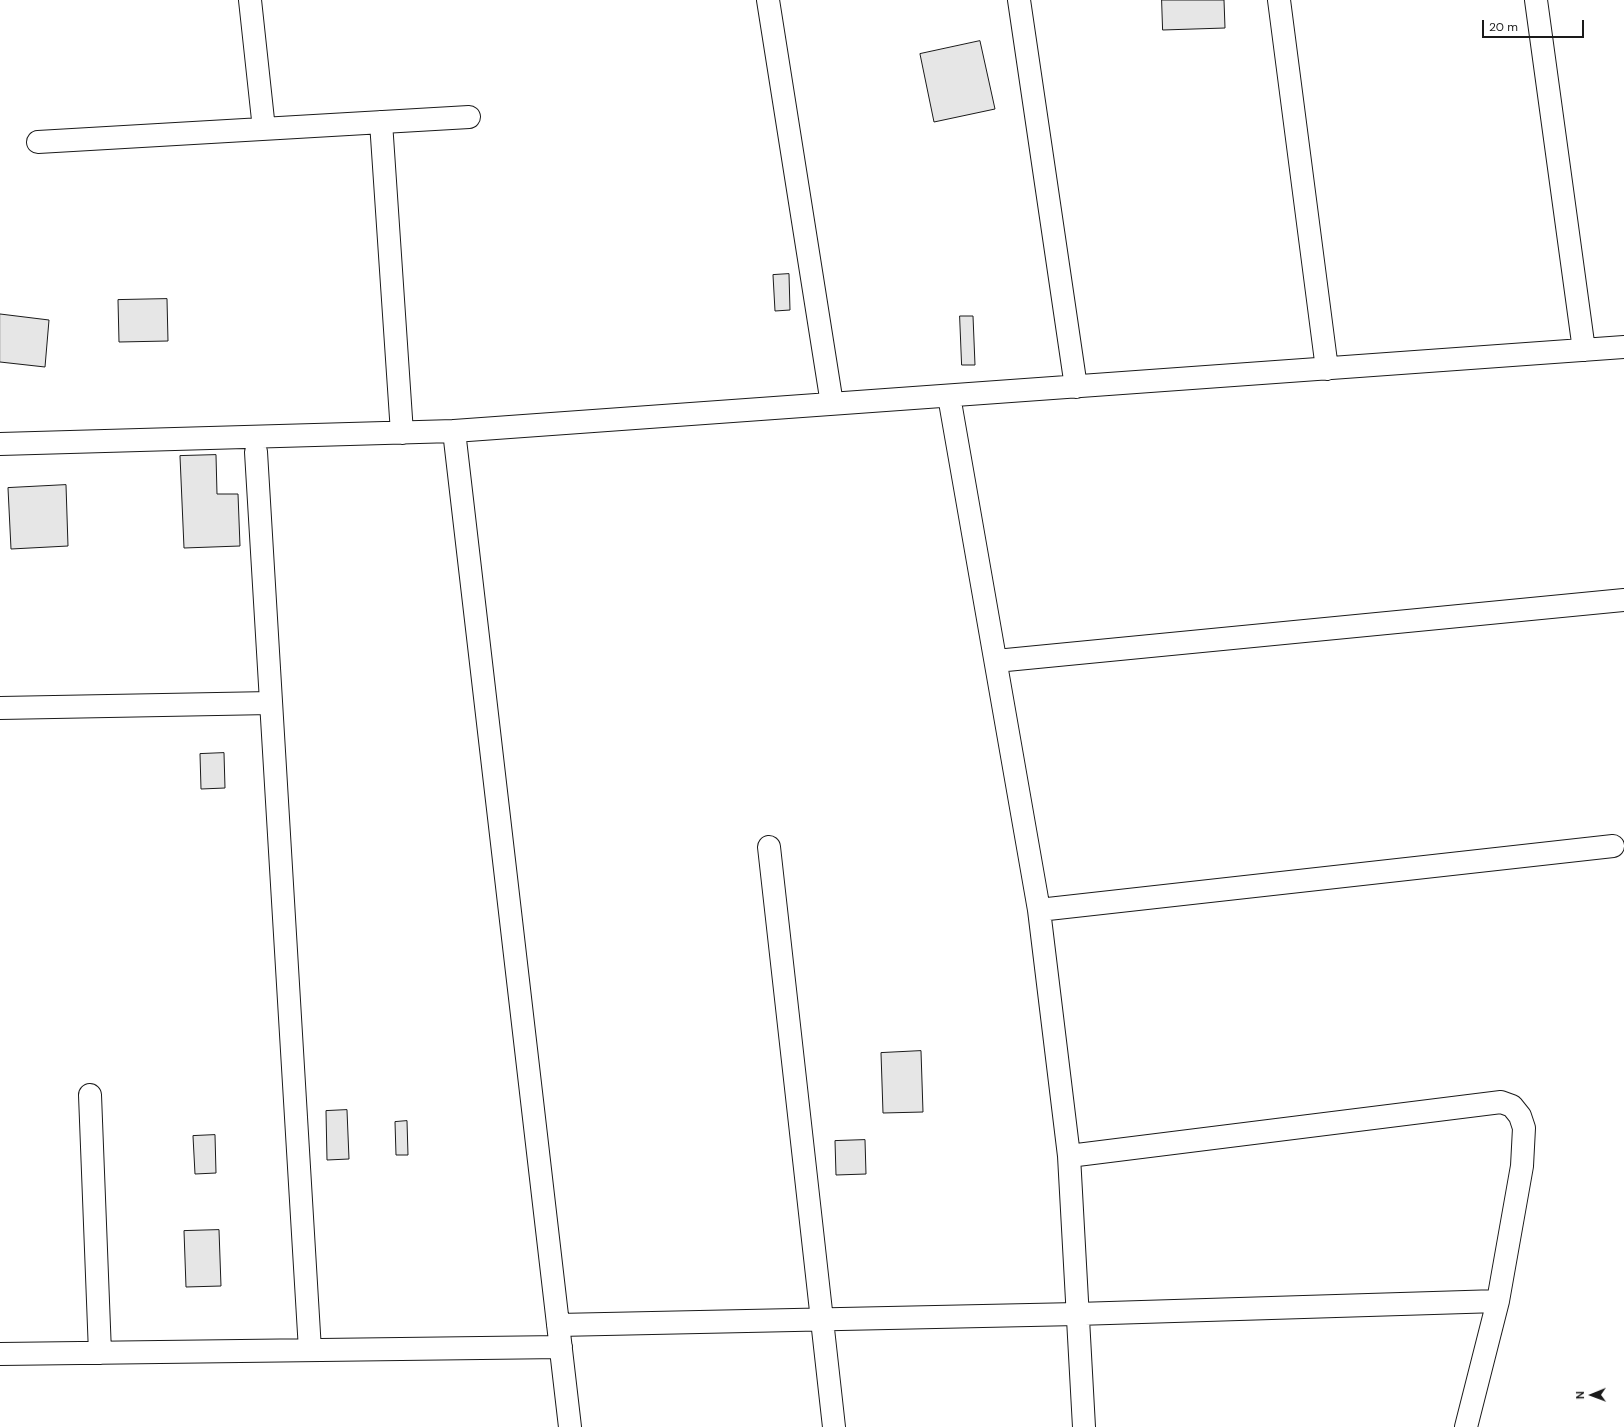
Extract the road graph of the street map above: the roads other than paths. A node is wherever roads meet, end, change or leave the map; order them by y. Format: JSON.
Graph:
{"nodes":[{"id":1,"x":250,"y":0,"type":"edge"},
{"id":2,"x":768,"y":0,"type":"edge"},
{"id":3,"x":1019,"y":0,"type":"edge"},
{"id":4,"x":1279,"y":0,"type":"edge"},
{"id":5,"x":1536,"y":0,"type":"edge"},
{"id":6,"x":469,"y":116,"type":"dead end"},
{"id":7,"x":381,"y":122,"type":"junction"},
{"id":8,"x":264,"y":129,"type":"junction"},
{"id":9,"x":38,"y":142,"type":"dead end"},
{"id":10,"x":1624,"y":348,"type":"edge"},
{"id":11,"x":1584,"y":350,"type":"junction"},
{"id":12,"x":1327,"y":369,"type":"junction"},
{"id":13,"x":1076,"y":387,"type":"junction"},
{"id":14,"x":949,"y":396,"type":"junction"},
{"id":15,"x":832,"y":404,"type":"junction"},
{"id":16,"x":454,"y":431,"type":"junction"},
{"id":17,"x":402,"y":432,"type":"junction"},
{"id":18,"x":0,"y":444,"type":"edge"},
{"id":19,"x":256,"y":452,"type":"dead end"},
{"id":20,"x":1624,"y":600,"type":"edge"},
{"id":21,"x":996,"y":661,"type":"junction"},
{"id":22,"x":271,"y":703,"type":"junction"},
{"id":23,"x":0,"y":708,"type":"edge"},
{"id":24,"x":1613,"y":846,"type":"dead end"},
{"id":25,"x":769,"y":847,"type":"dead end"},
{"id":26,"x":1039,"y":910,"type":"junction"},
{"id":27,"x":90,"y":1095,"type":"dead end"},
{"id":28,"x":1069,"y":1156,"type":"junction"},
{"id":29,"x":1498,"y":1301,"type":"junction"},
{"id":30,"x":1077,"y":1314,"type":"junction"},
{"id":31,"x":822,"y":1320,"type":"junction"},
{"id":32,"x":558,"y":1326,"type":"junction"},
{"id":33,"x":561,"y":1347,"type":"junction"},
{"id":34,"x":310,"y":1350,"type":"junction"},
{"id":35,"x":100,"y":1353,"type":"junction"},
{"id":36,"x":0,"y":1354,"type":"edge"},
{"id":37,"x":570,"y":1427,"type":"edge"},
{"id":38,"x":834,"y":1427,"type":"edge"},
{"id":39,"x":1084,"y":1427,"type":"edge"},
{"id":40,"x":1466,"y":1427,"type":"edge"}],
"edges":[{"from":1,"to":8,"type":"street"},
{"from":2,"to":15,"type":"street"},
{"from":3,"to":13,"type":"street"},
{"from":4,"to":12,"type":"street"},
{"from":5,"to":11,"type":"street"},
{"from":6,"to":7,"type":"street"},
{"from":7,"to":8,"type":"street"},
{"from":7,"to":17,"type":"street"},
{"from":8,"to":9,"type":"street"},
{"from":10,"to":11,"type":"street"},
{"from":11,"to":12,"type":"street"},
{"from":12,"to":13,"type":"street"},
{"from":13,"to":14,"type":"street"},
{"from":14,"to":15,"type":"street"},
{"from":14,"to":21,"type":"street"},
{"from":15,"to":16,"type":"street"},
{"from":16,"to":17,"type":"street"},
{"from":16,"to":32,"type":"street"},
{"from":17,"to":18,"type":"street"},
{"from":19,"to":22,"type":"street"},
{"from":20,"to":21,"type":"street"},
{"from":21,"to":26,"type":"street"},
{"from":22,"to":23,"type":"street"},
{"from":22,"to":34,"type":"street"},
{"from":24,"to":26,"type":"street"},
{"from":25,"to":31,"type":"street"},
{"from":26,"to":28,"type":"street"},
{"from":27,"to":35,"type":"street"},
{"from":28,"to":29,"type":"street"},
{"from":28,"to":30,"type":"street"},
{"from":29,"to":30,"type":"street"},
{"from":29,"to":40,"type":"street"},
{"from":30,"to":31,"type":"street"},
{"from":30,"to":39,"type":"street"},
{"from":31,"to":32,"type":"street"},
{"from":31,"to":38,"type":"street"},
{"from":32,"to":33,"type":"street"},
{"from":33,"to":34,"type":"street"},
{"from":33,"to":37,"type":"street"},
{"from":34,"to":35,"type":"street"},
{"from":35,"to":36,"type":"street"}]}
